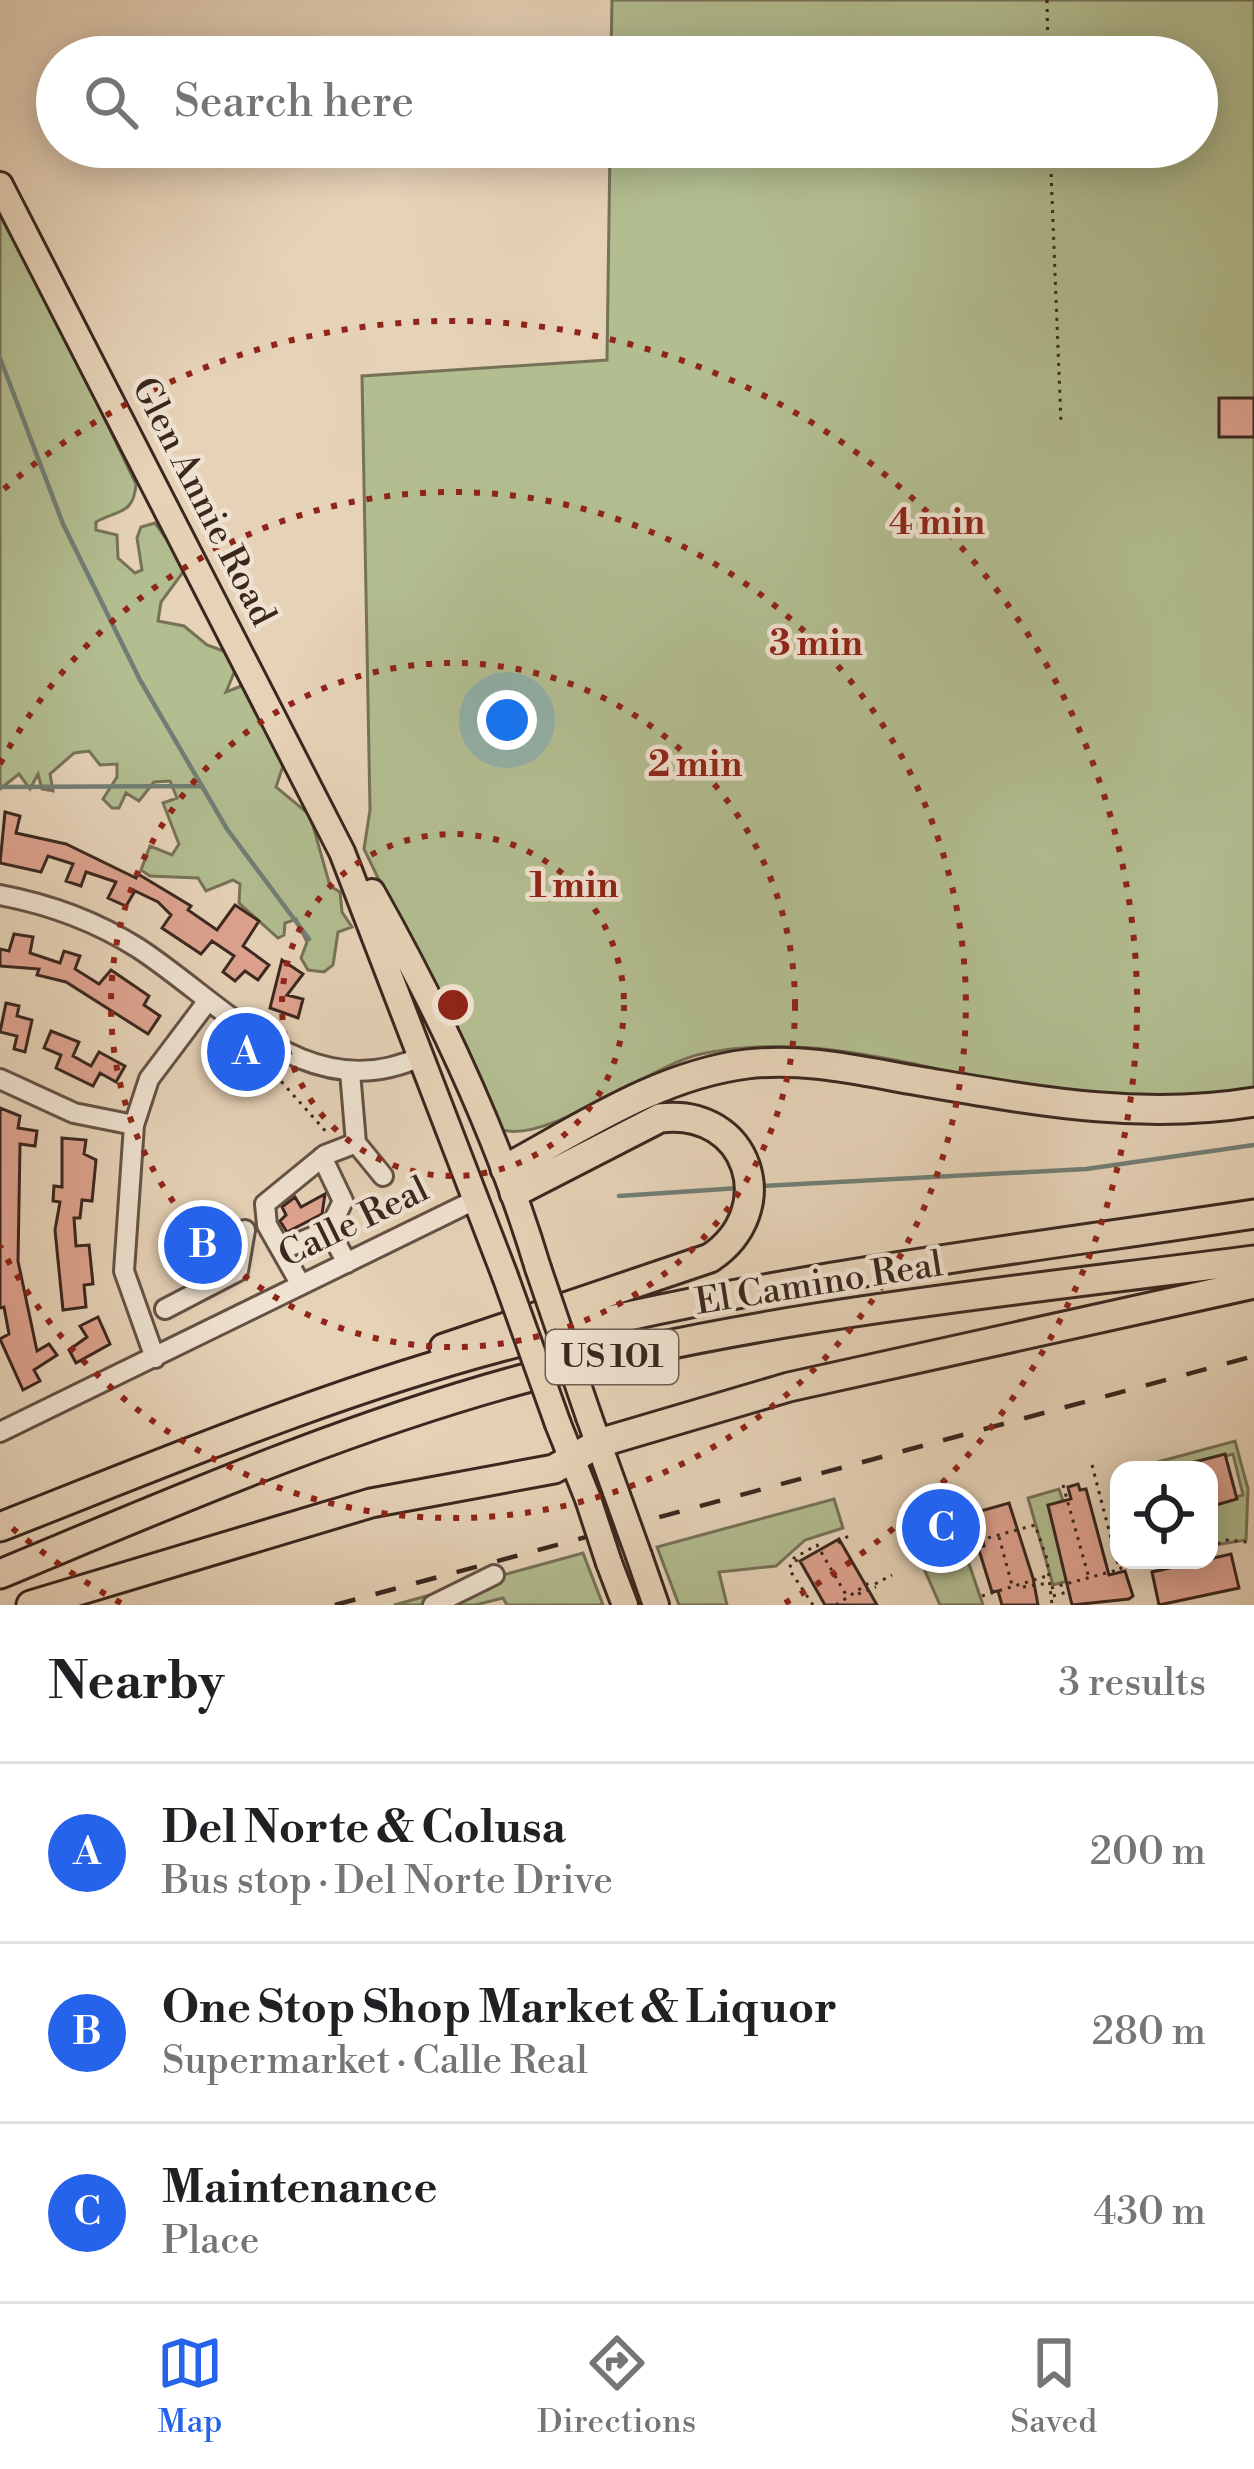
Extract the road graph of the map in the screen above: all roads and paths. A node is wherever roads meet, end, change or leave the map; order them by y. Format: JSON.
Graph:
{"nodes":[{"id":1,"x":1047,"y":0,"type":"edge"},
{"id":2,"x":1048,"y":36,"type":"edge"},
{"id":3,"x":1051,"y":168,"type":"edge"},
{"id":4,"x":0,"y":185,"type":"edge"},
{"id":5,"x":1061,"y":424,"type":"dead end"},
{"id":6,"x":342,"y":852,"type":"junction"},
{"id":7,"x":0,"y":896,"type":"edge"},
{"id":8,"x":207,"y":1002,"type":"junction"},
{"id":9,"x":210,"y":1027,"type":"dead end"},
{"id":10,"x":422,"y":1056,"type":"junction"},
{"id":11,"x":350,"y":1072,"type":"junction"},
{"id":12,"x":0,"y":1079,"type":"edge"},
{"id":13,"x":1254,"y":1102,"type":"edge"},
{"id":14,"x":134,"y":1125,"type":"junction"},
{"id":15,"x":337,"y":1135,"type":"dead end"},
{"id":16,"x":356,"y":1143,"type":"junction"},
{"id":17,"x":322,"y":1157,"type":"junction"},
{"id":18,"x":382,"y":1176,"type":"dead end"},
{"id":19,"x":510,"y":1181,"type":"junction"},
{"id":20,"x":477,"y":1199,"type":"junction"},
{"id":21,"x":1254,"y":1214,"type":"edge"},
{"id":22,"x":245,"y":1230,"type":"dead end"},
{"id":23,"x":329,"y":1230,"type":"junction"},
{"id":24,"x":281,"y":1250,"type":"junction"},
{"id":25,"x":1254,"y":1260,"type":"edge"},
{"id":26,"x":346,"y":1263,"type":"junction"},
{"id":27,"x":233,"y":1274,"type":"junction"},
{"id":28,"x":1254,"y":1284,"type":"edge"},
{"id":29,"x":301,"y":1286,"type":"junction"},
{"id":30,"x":253,"y":1309,"type":"junction"},
{"id":31,"x":165,"y":1310,"type":"dead end"},
{"id":32,"x":155,"y":1358,"type":"junction"},
{"id":33,"x":2,"y":1426,"type":"edge"},
{"id":34,"x":255,"y":1427,"type":"junction"},
{"id":35,"x":594,"y":1430,"type":"junction"},
{"id":36,"x":572,"y":1461,"type":"junction"},
{"id":37,"x":1092,"y":1465,"type":"dead end"},
{"id":38,"x":1063,"y":1485,"type":"dead end"},
{"id":39,"x":0,"y":1527,"type":"edge"},
{"id":40,"x":1110,"y":1534,"type":"edge"},
{"id":41,"x":850,"y":1535,"type":"dead end"},
{"id":42,"x":998,"y":1535,"type":"junction"},
{"id":43,"x":1227,"y":1540,"type":"junction"},
{"id":44,"x":1247,"y":1542,"type":"dead end"},
{"id":45,"x":838,"y":1543,"type":"dead end"},
{"id":46,"x":1218,"y":1544,"type":"edge"},
{"id":47,"x":962,"y":1545,"type":"dead end"},
{"id":48,"x":1229,"y":1552,"type":"dead end"},
{"id":49,"x":794,"y":1558,"type":"junction"},
{"id":50,"x":803,"y":1563,"type":"dead end"},
{"id":51,"x":1119,"y":1569,"type":"edge"},
{"id":52,"x":0,"y":1574,"type":"edge"},
{"id":53,"x":494,"y":1575,"type":"dead end"},
{"id":54,"x":892,"y":1575,"type":"dead end"},
{"id":55,"x":1089,"y":1578,"type":"junction"},
{"id":56,"x":1051,"y":1582,"type":"junction"},
{"id":57,"x":1013,"y":1588,"type":"junction"},
{"id":58,"x":1067,"y":1592,"type":"dead end"},
{"id":59,"x":982,"y":1596,"type":"dead end"},
{"id":60,"x":1052,"y":1597,"type":"junction"},
{"id":61,"x":848,"y":1598,"type":"junction"},
{"id":62,"x":31,"y":1605,"type":"edge"},
{"id":63,"x":433,"y":1605,"type":"edge"},
{"id":64,"x":625,"y":1605,"type":"edge"},
{"id":65,"x":656,"y":1605,"type":"edge"},
{"id":66,"x":813,"y":1605,"type":"edge"},
{"id":67,"x":836,"y":1605,"type":"edge"},
{"id":68,"x":1052,"y":1605,"type":"edge"}],
"edges":[{"from":1,"to":2,"type":"path"},
{"from":3,"to":5,"type":"path"},
{"from":4,"to":6,"type":"main road","name":"Glen Annie Road"},
{"from":6,"to":10,"type":"main road","name":"Glen Annie Road"},
{"from":6,"to":19,"type":"main road","name":"Glen Annie Road"},
{"from":7,"to":8,"type":"street"},
{"from":8,"to":11,"type":"street"},
{"from":8,"to":14,"type":"street"},
{"from":9,"to":15,"type":"path"},
{"from":10,"to":11,"type":"street"},
{"from":10,"to":20,"type":"main road","name":"Glen Annie Road"},
{"from":11,"to":16,"type":"street"},
{"from":12,"to":14,"type":"street"},
{"from":13,"to":19,"type":"highway"},
{"from":14,"to":32,"type":"street"},
{"from":16,"to":17,"type":"street"},
{"from":16,"to":18,"type":"street"},
{"from":17,"to":23,"type":"street"},
{"from":17,"to":24,"type":"street"},
{"from":19,"to":20,"type":"main road"},
{"from":19,"to":34,"type":"highway"},
{"from":19,"to":35,"type":"main road","name":"Glen Annie Road","bridge":true},
{"from":20,"to":26,"type":"street","name":"Calle Real"},
{"from":20,"to":36,"type":"main road","name":"Glen Annie Road","bridge":true},
{"from":21,"to":34,"type":"highway","name":"El Camino Real","number":"US 101"},
{"from":22,"to":27,"type":"street"},
{"from":23,"to":24,"type":"street"},
{"from":23,"to":26,"type":"street"},
{"from":24,"to":29,"type":"street"},
{"from":25,"to":52,"type":"highway","name":"El Camino Real","number":"US 101"},
{"from":26,"to":29,"type":"street","name":"Calle Real"},
{"from":27,"to":30,"type":"street"},
{"from":27,"to":31,"type":"street"},
{"from":28,"to":35,"type":"highway"},
{"from":29,"to":30,"type":"street","name":"Calle Real"},
{"from":30,"to":32,"type":"street","name":"Calle Real"},
{"from":32,"to":33,"type":"street","name":"Calle Real"},
{"from":34,"to":39,"type":"highway","name":"El Camino Real","number":"US 101"},
{"from":35,"to":36,"type":"highway"},
{"from":35,"to":65,"type":"main road","name":"Glen Annie Road","bridge":true},
{"from":36,"to":62,"type":"highway"},
{"from":36,"to":64,"type":"main road","name":"Glen Annie Road","bridge":true},
{"from":37,"to":40,"type":"path"},
{"from":38,"to":55,"type":"path"},
{"from":41,"to":45,"type":"path"},
{"from":42,"to":47,"type":"path"},
{"from":42,"to":56,"type":"path"},
{"from":42,"to":57,"type":"path"},
{"from":43,"to":44,"type":"path"},
{"from":43,"to":46,"type":"path"},
{"from":43,"to":48,"type":"path"},
{"from":49,"to":50,"type":"path"},
{"from":49,"to":61,"type":"path"},
{"from":49,"to":66,"type":"path"},
{"from":51,"to":55,"type":"path"},
{"from":53,"to":63,"type":"street"},
{"from":54,"to":61,"type":"path"},
{"from":55,"to":56,"type":"path"},
{"from":56,"to":57,"type":"path"},
{"from":56,"to":60,"type":"path"},
{"from":57,"to":59,"type":"path"},
{"from":58,"to":60,"type":"path"},
{"from":60,"to":68,"type":"path"},
{"from":61,"to":67,"type":"path"}]}
